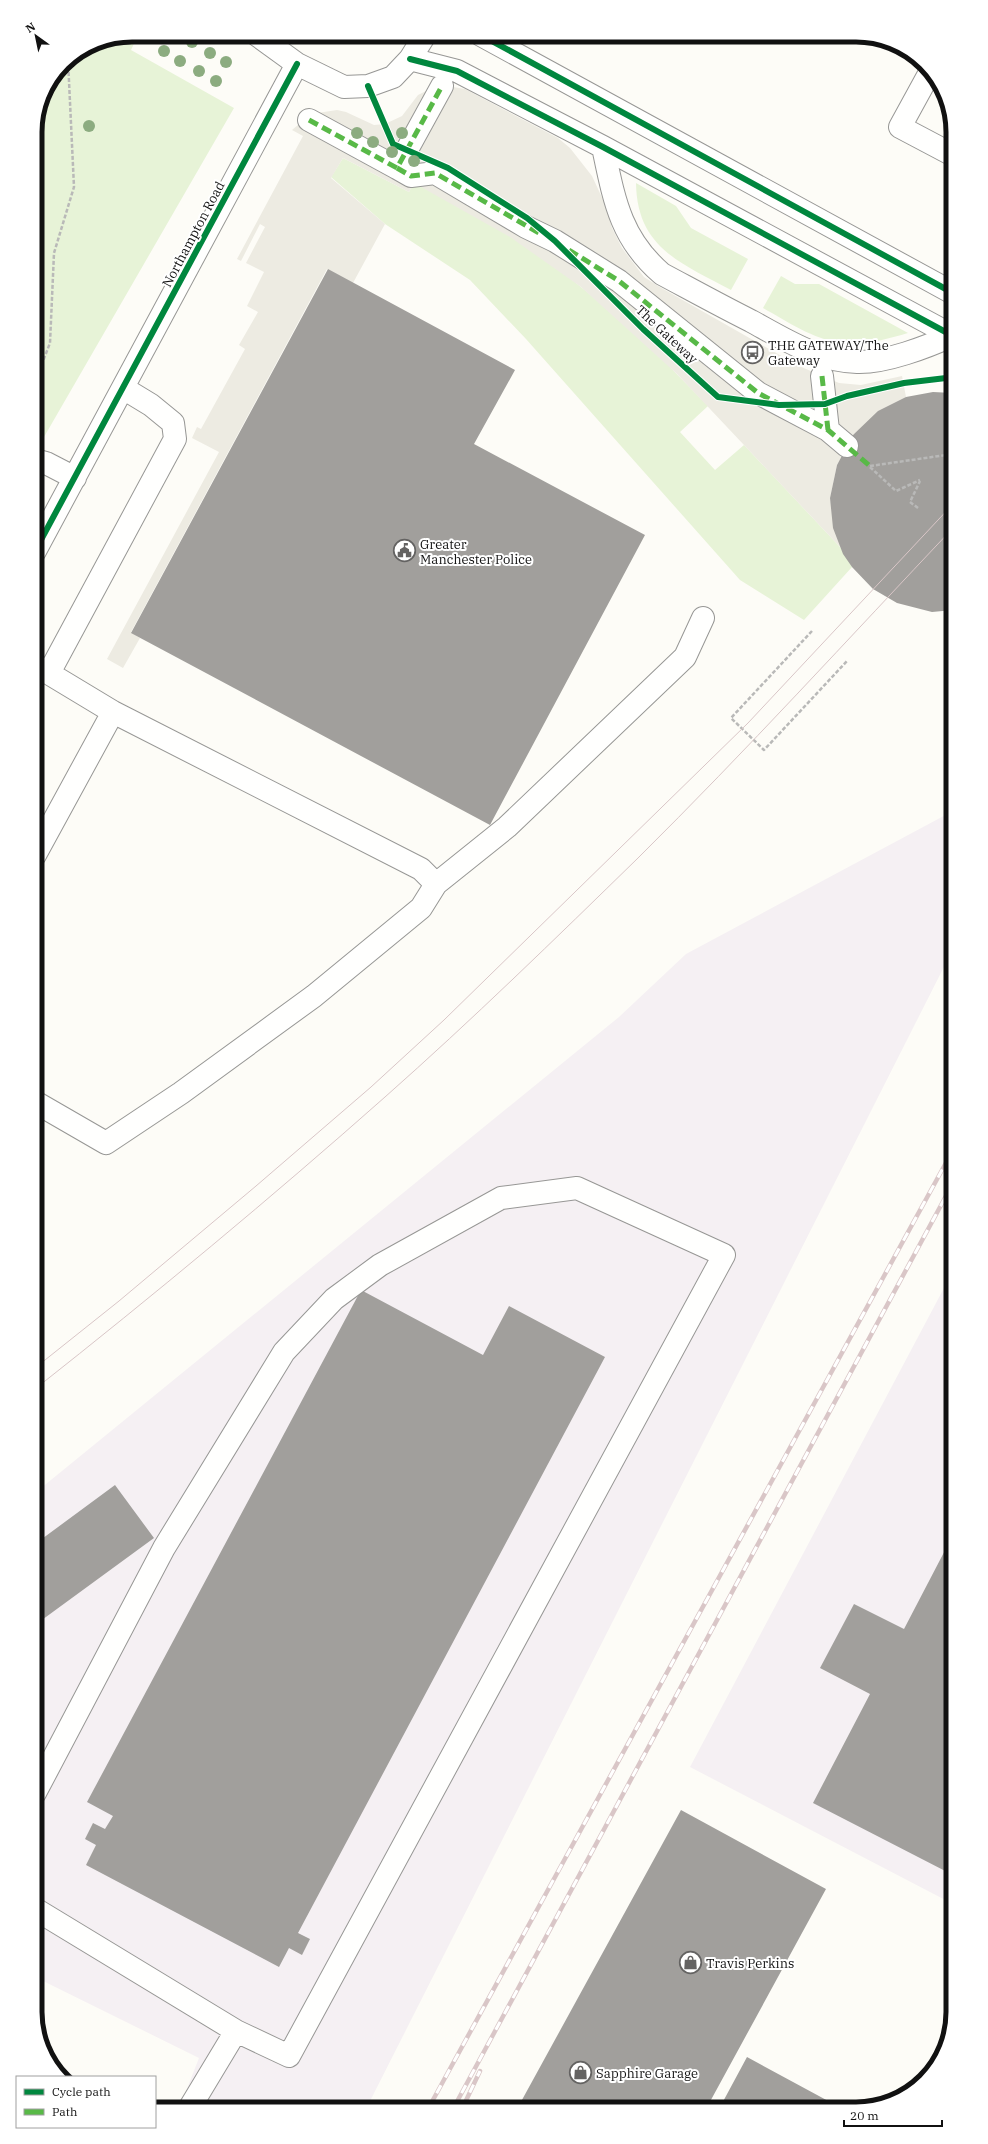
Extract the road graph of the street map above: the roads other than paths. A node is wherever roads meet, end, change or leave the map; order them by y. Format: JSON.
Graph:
{"nodes":[{"id":1,"x":267,"y":42,"type":"edge"},
{"id":2,"x":421,"y":42,"type":"edge"},
{"id":3,"x":494,"y":42,"type":"edge"},
{"id":4,"x":410,"y":60,"type":"junction"},
{"id":5,"x":297,"y":64,"type":"junction"},
{"id":6,"x":927,"y":77,"type":"edge"},
{"id":7,"x":442,"y":86,"type":"dead end"},
{"id":8,"x":309,"y":120,"type":"dead end"},
{"id":9,"x":603,"y":147,"type":"junction"},
{"id":10,"x":946,"y":151,"type":"edge"},
{"id":11,"x":398,"y":168,"type":"junction"},
{"id":12,"x":946,"y":290,"type":"edge"},
{"id":13,"x":946,"y":331,"type":"edge"},
{"id":14,"x":946,"y":338,"type":"edge"},
{"id":15,"x":822,"y":376,"type":"dead end"},
{"id":16,"x":123,"y":388,"type":"junction"},
{"id":17,"x":828,"y":430,"type":"junction"},
{"id":18,"x":847,"y":446,"type":"dead end"},
{"id":19,"x":42,"y":462,"type":"edge"},
{"id":20,"x":75,"y":478,"type":"junction"},
{"id":21,"x":42,"y":538,"type":"edge"},
{"id":22,"x":704,"y":618,"type":"dead end"},
{"id":23,"x":42,"y":669,"type":"edge"},
{"id":24,"x":113,"y":712,"type":"junction"},
{"id":25,"x":42,"y":843,"type":"edge"},
{"id":26,"x":436,"y":884,"type":"junction"},
{"id":27,"x":42,"y":1106,"type":"edge"},
{"id":28,"x":42,"y":1780,"type":"edge"},
{"id":29,"x":42,"y":1913,"type":"edge"},
{"id":30,"x":236,"y":2031,"type":"junction"},
{"id":31,"x":193,"y":2102,"type":"edge"}],
"edges":[{"from":1,"to":5,"type":"street"},
{"from":2,"to":4,"type":"street"},
{"from":3,"to":12,"type":"street"},
{"from":4,"to":5,"type":"street"},
{"from":4,"to":9,"type":"street"},
{"from":5,"to":16,"type":"street","name":"Northampton Road"},
{"from":6,"to":10,"type":"street"},
{"from":7,"to":11,"type":"street"},
{"from":8,"to":11,"type":"street"},
{"from":9,"to":13,"type":"street"},
{"from":9,"to":14,"type":"street"},
{"from":11,"to":17,"type":"street"},
{"from":15,"to":17,"type":"street"},
{"from":16,"to":20,"type":"street","name":"Northampton Road"},
{"from":16,"to":23,"type":"street"},
{"from":17,"to":18,"type":"street"},
{"from":19,"to":20,"type":"street"},
{"from":20,"to":21,"type":"street","name":"Northampton Road"},
{"from":22,"to":26,"type":"street"},
{"from":23,"to":24,"type":"street"},
{"from":24,"to":25,"type":"street"},
{"from":24,"to":26,"type":"street"},
{"from":26,"to":27,"type":"street"},
{"from":28,"to":30,"type":"street"},
{"from":29,"to":30,"type":"street"},
{"from":30,"to":31,"type":"street"}]}
